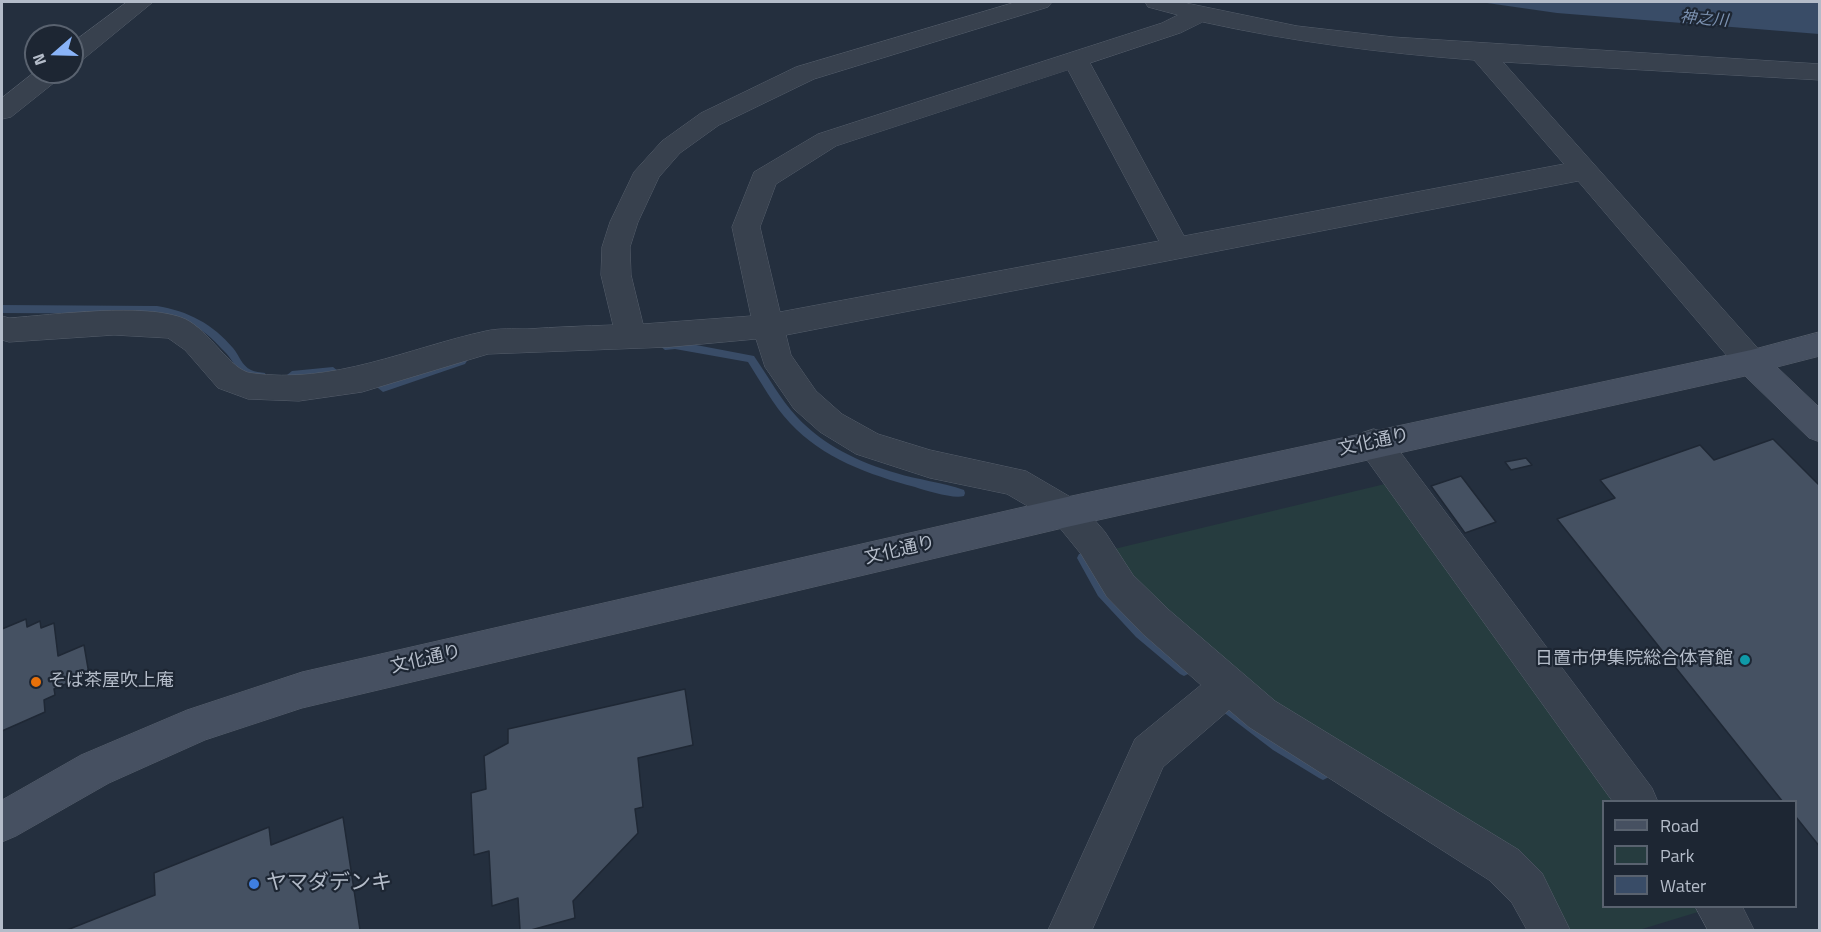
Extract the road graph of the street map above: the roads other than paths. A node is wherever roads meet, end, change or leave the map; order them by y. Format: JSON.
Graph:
{"nodes":[{"id":1,"x":141,"y":2,"type":"edge"},
{"id":2,"x":1040,"y":2,"type":"edge"},
{"id":3,"x":1156,"y":2,"type":"edge"},
{"id":4,"x":1199,"y":15,"type":"junction"},
{"id":5,"x":84,"y":46,"type":"edge"},
{"id":6,"x":1482,"y":53,"type":"junction"},
{"id":7,"x":1075,"y":59,"type":"junction"},
{"id":8,"x":1820,"y":72,"type":"edge"},
{"id":9,"x":36,"y":84,"type":"edge"},
{"id":10,"x":2,"y":111,"type":"edge"},
{"id":11,"x":1584,"y":170,"type":"junction"},
{"id":12,"x":1176,"y":247,"type":"junction"},
{"id":13,"x":770,"y":326,"type":"junction"},
{"id":14,"x":4,"y":332,"type":"edge"},
{"id":15,"x":632,"y":337,"type":"junction"},
{"id":16,"x":1820,"y":344,"type":"edge"},
{"id":17,"x":1750,"y":362,"type":"junction"},
{"id":18,"x":1820,"y":429,"type":"edge"},
{"id":19,"x":1374,"y":443,"type":"junction"},
{"id":20,"x":1067,"y":512,"type":"junction"},
{"id":21,"x":1219,"y":694,"type":"junction"},
{"id":22,"x":1637,"y":800,"type":"edge"},
{"id":23,"x":2,"y":822,"type":"edge"},
{"id":24,"x":1717,"y":908,"type":"edge"},
{"id":25,"x":1069,"y":930,"type":"edge"},
{"id":26,"x":1549,"y":930,"type":"edge"},
{"id":27,"x":1733,"y":930,"type":"edge"}],
"edges":[{"from":1,"to":5,"type":"street"},
{"from":2,"to":15,"type":"street"},
{"from":3,"to":4,"type":"street"},
{"from":4,"to":6,"type":"street"},
{"from":4,"to":7,"type":"street"},
{"from":6,"to":8,"type":"street"},
{"from":6,"to":11,"type":"street"},
{"from":7,"to":12,"type":"street"},
{"from":7,"to":13,"type":"street"},
{"from":9,"to":10,"type":"street"},
{"from":11,"to":12,"type":"street"},
{"from":11,"to":17,"type":"street"},
{"from":12,"to":13,"type":"street"},
{"from":13,"to":15,"type":"street"},
{"from":13,"to":20,"type":"street"},
{"from":14,"to":15,"type":"street"},
{"from":16,"to":17,"type":"street","name":"文化通り"},
{"from":17,"to":18,"type":"street"},
{"from":17,"to":19,"type":"street","name":"文化通り"},
{"from":19,"to":20,"type":"street","name":"文化通り"},
{"from":19,"to":22,"type":"street"},
{"from":20,"to":21,"type":"street"},
{"from":20,"to":23,"type":"street","name":"文化通り"},
{"from":21,"to":25,"type":"street"},
{"from":21,"to":26,"type":"street"},
{"from":24,"to":27,"type":"street"}]}
